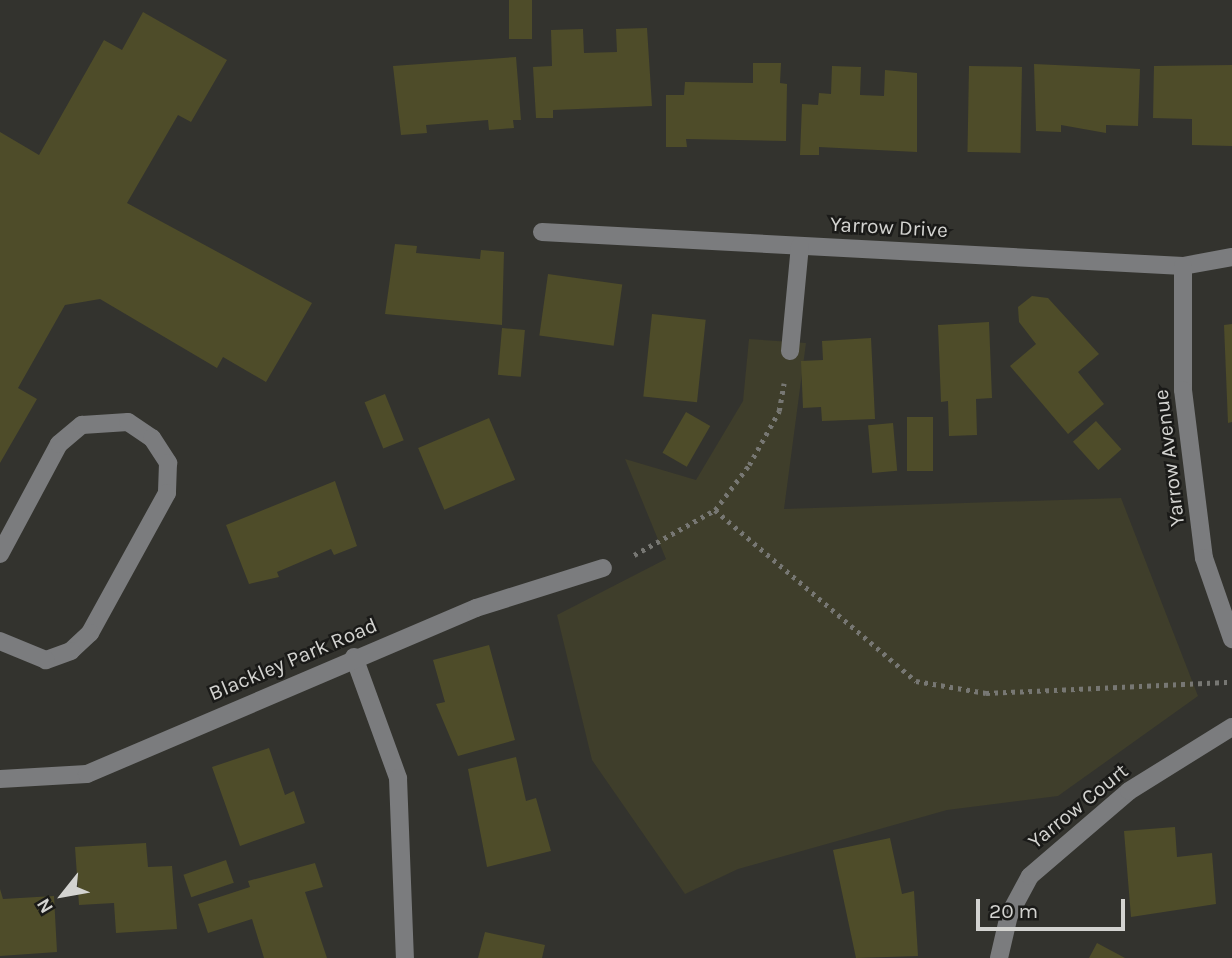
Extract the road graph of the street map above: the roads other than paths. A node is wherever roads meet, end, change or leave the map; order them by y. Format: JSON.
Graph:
{"nodes":[{"id":1,"x":542,"y":232,"type":"dead end"},
{"id":2,"x":800,"y":246,"type":"junction"},
{"id":3,"x":1232,"y":257,"type":"edge"},
{"id":4,"x":1183,"y":266,"type":"junction"},
{"id":5,"x":790,"y":351,"type":"road end"},
{"id":6,"x":0,"y":554,"type":"edge"},
{"id":7,"x":603,"y":568,"type":"road end"},
{"id":8,"x":1232,"y":639,"type":"edge"},
{"id":9,"x":0,"y":641,"type":"edge"},
{"id":10,"x":354,"y":657,"type":"junction"},
{"id":11,"x":1232,"y":727,"type":"edge"},
{"id":12,"x":0,"y":779,"type":"edge"},
{"id":13,"x":405,"y":958,"type":"edge"},
{"id":14,"x":999,"y":958,"type":"edge"}],
"edges":[{"from":1,"to":2,"type":"street","name":"Yarrow Drive"},
{"from":2,"to":4,"type":"street","name":"Yarrow Drive"},
{"from":2,"to":5,"type":"street"},
{"from":3,"to":4,"type":"street","name":"Yarrow Drive"},
{"from":4,"to":8,"type":"street","name":"Yarrow Avenue"},
{"from":6,"to":9,"type":"street"},
{"from":7,"to":10,"type":"street","name":"Blackley Park Road"},
{"from":10,"to":12,"type":"street","name":"Blackley Park Road"},
{"from":10,"to":13,"type":"street"},
{"from":11,"to":14,"type":"street","name":"Yarrow Court"}]}
